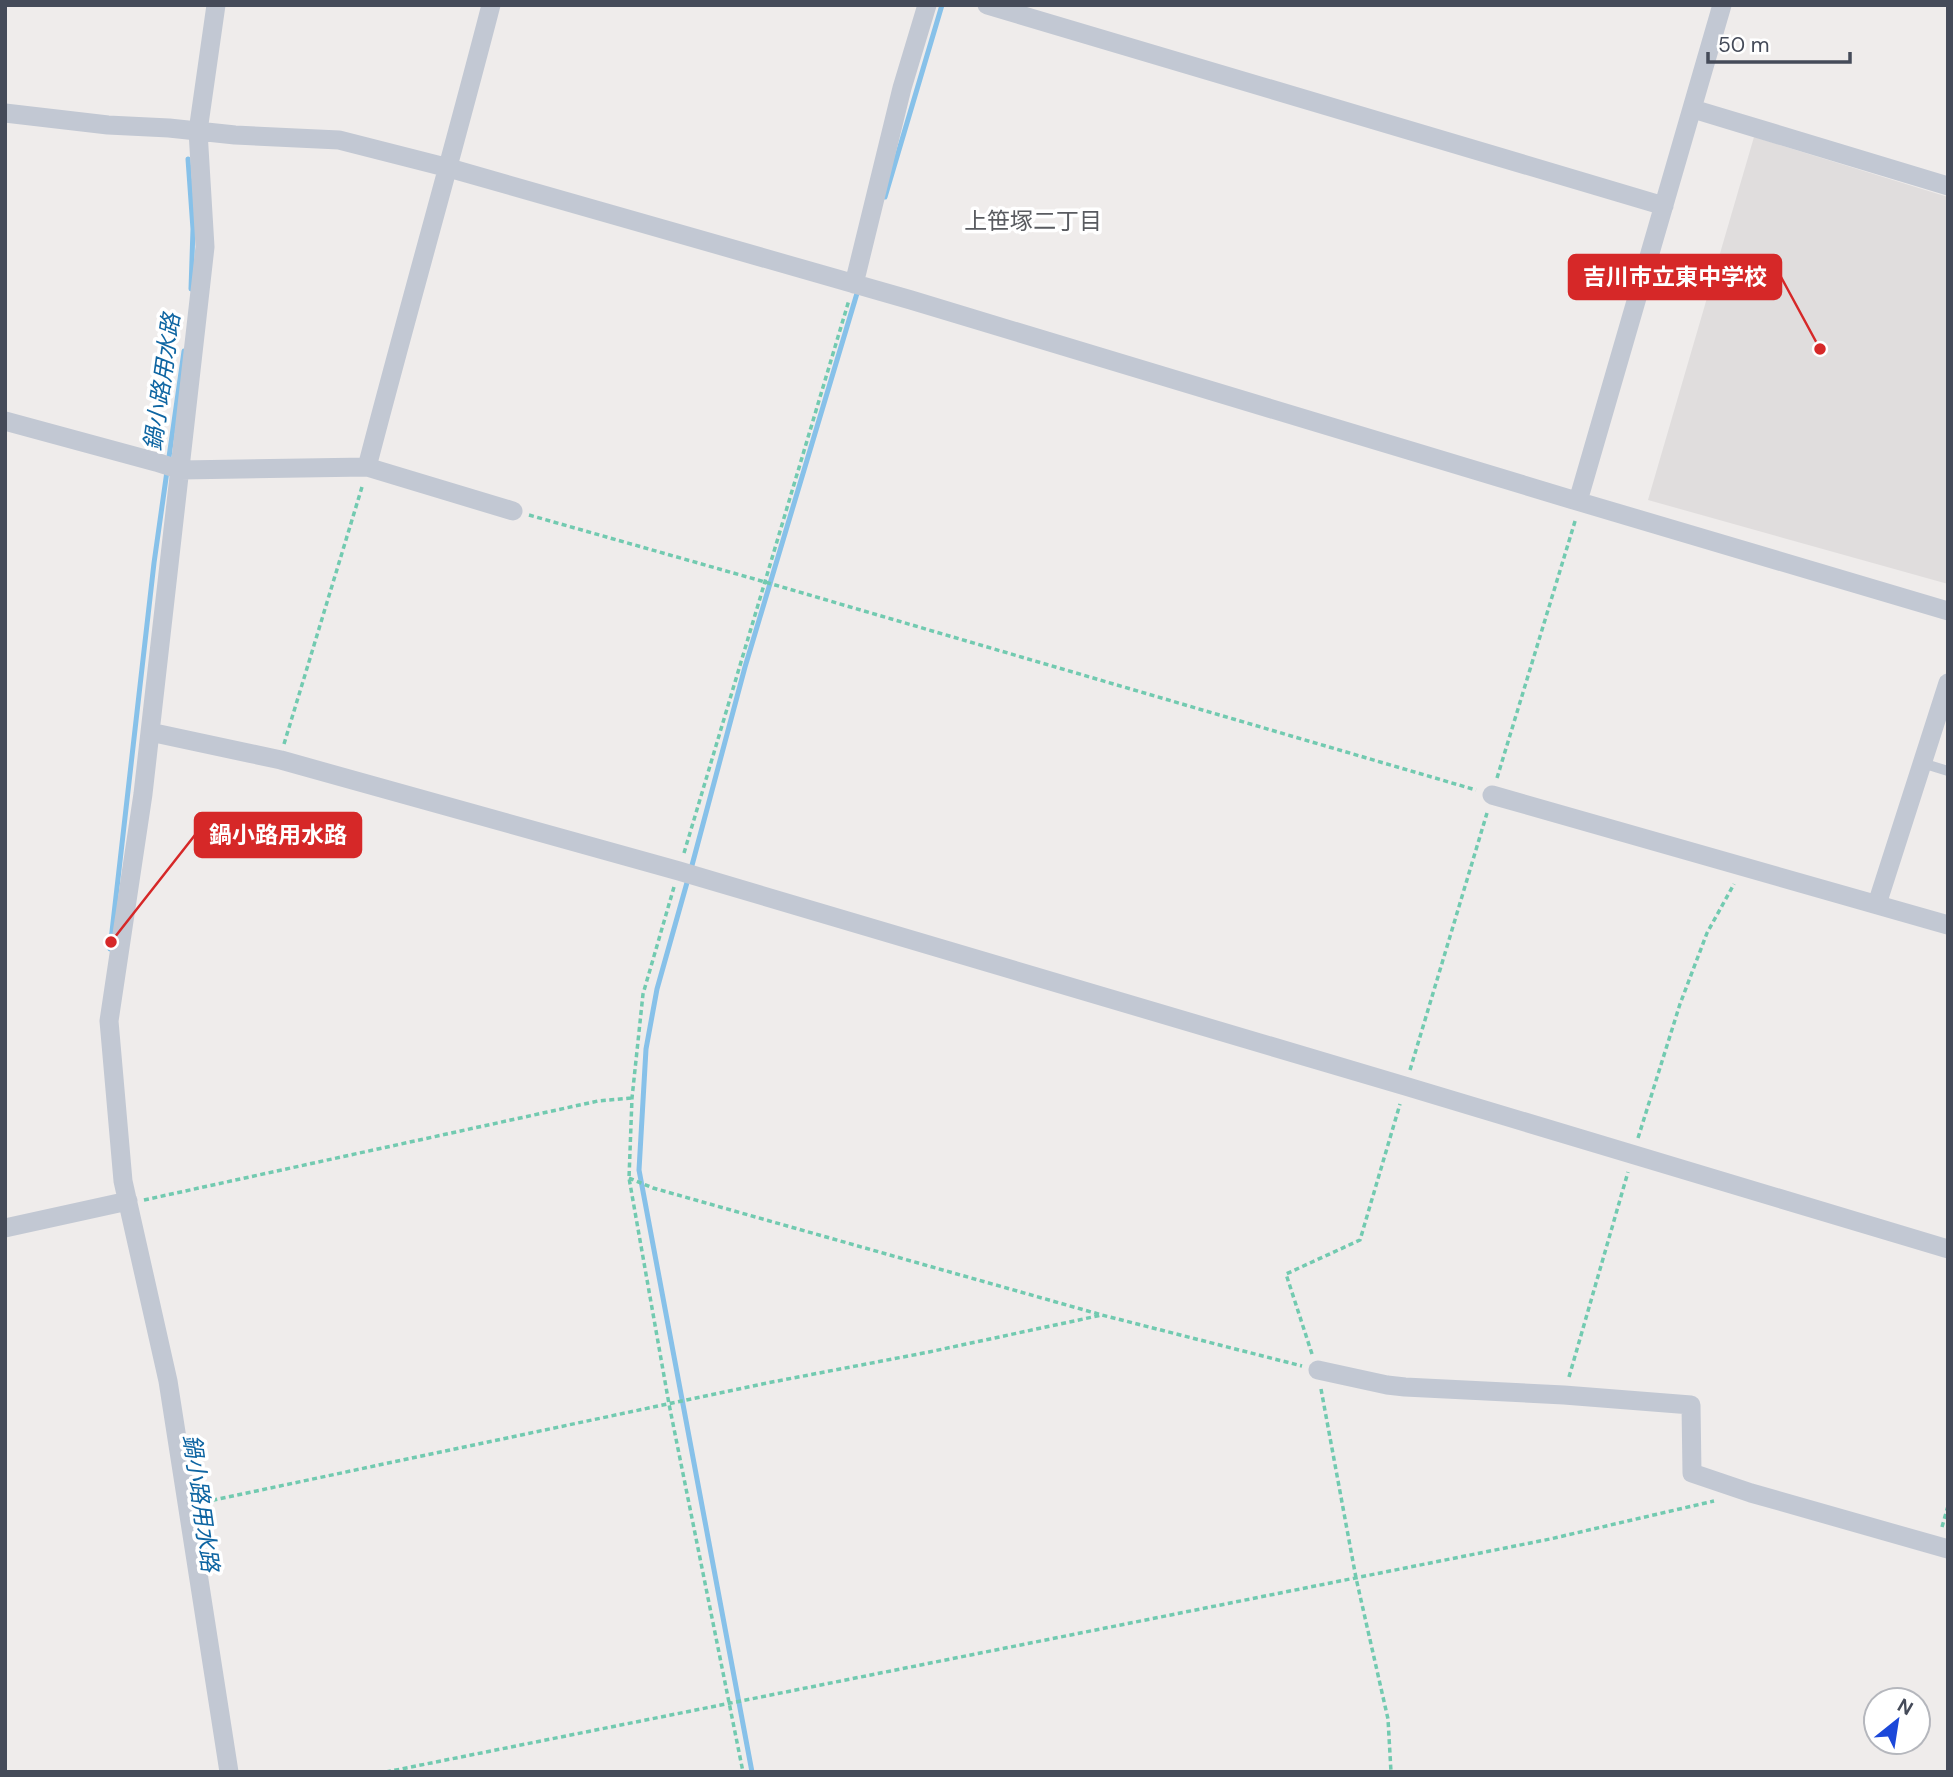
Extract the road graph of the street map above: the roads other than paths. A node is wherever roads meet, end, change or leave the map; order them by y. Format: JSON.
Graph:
{"nodes":[{"id":1,"x":216,"y":5,"type":"edge"},
{"id":2,"x":491,"y":5,"type":"edge"},
{"id":3,"x":927,"y":5,"type":"edge"},
{"id":4,"x":988,"y":5,"type":"edge"},
{"id":5,"x":1722,"y":5,"type":"edge"},
{"id":6,"x":1693,"y":109,"type":"junction"},
{"id":7,"x":5,"y":113,"type":"edge"},
{"id":8,"x":198,"y":131,"type":"junction"},
{"id":9,"x":449,"y":169,"type":"junction"},
{"id":10,"x":1948,"y":186,"type":"edge"},
{"id":11,"x":1664,"y":206,"type":"junction"},
{"id":12,"x":854,"y":285,"type":"junction"},
{"id":13,"x":5,"y":421,"type":"edge"},
{"id":14,"x":367,"y":467,"type":"junction"},
{"id":15,"x":181,"y":470,"type":"junction"},
{"id":16,"x":1579,"y":502,"type":"junction"},
{"id":17,"x":513,"y":511,"type":"road end"},
{"id":18,"x":1948,"y":611,"type":"edge"},
{"id":19,"x":1948,"y":683,"type":"edge"},
{"id":20,"x":150,"y":732,"type":"junction"},
{"id":21,"x":1922,"y":763,"type":"junction"},
{"id":22,"x":1948,"y":771,"type":"edge"},
{"id":23,"x":1492,"y":795,"type":"road end"},
{"id":24,"x":1877,"y":904,"type":"junction"},
{"id":25,"x":1948,"y":925,"type":"edge"},
{"id":26,"x":128,"y":1201,"type":"junction"},
{"id":27,"x":5,"y":1228,"type":"edge"},
{"id":28,"x":1948,"y":1249,"type":"edge"},
{"id":29,"x":1318,"y":1370,"type":"road end"},
{"id":30,"x":1948,"y":1549,"type":"edge"},
{"id":31,"x":229,"y":1772,"type":"edge"}],
"edges":[{"from":1,"to":8,"type":"street"},
{"from":2,"to":9,"type":"street"},
{"from":3,"to":12,"type":"street"},
{"from":4,"to":11,"type":"street"},
{"from":5,"to":6,"type":"street"},
{"from":6,"to":10,"type":"street"},
{"from":6,"to":11,"type":"street"},
{"from":7,"to":8,"type":"street"},
{"from":8,"to":9,"type":"street"},
{"from":8,"to":15,"type":"street"},
{"from":9,"to":12,"type":"street"},
{"from":9,"to":14,"type":"street"},
{"from":11,"to":16,"type":"street"},
{"from":12,"to":16,"type":"street"},
{"from":13,"to":15,"type":"street"},
{"from":14,"to":15,"type":"street"},
{"from":14,"to":17,"type":"street"},
{"from":15,"to":20,"type":"street"},
{"from":16,"to":18,"type":"street"},
{"from":19,"to":21,"type":"street"},
{"from":20,"to":26,"type":"street"},
{"from":20,"to":28,"type":"street"},
{"from":21,"to":22,"type":"lane"},
{"from":21,"to":24,"type":"street"},
{"from":23,"to":24,"type":"street"},
{"from":24,"to":25,"type":"street"},
{"from":26,"to":27,"type":"street"},
{"from":26,"to":31,"type":"street"},
{"from":29,"to":30,"type":"street"}]}
